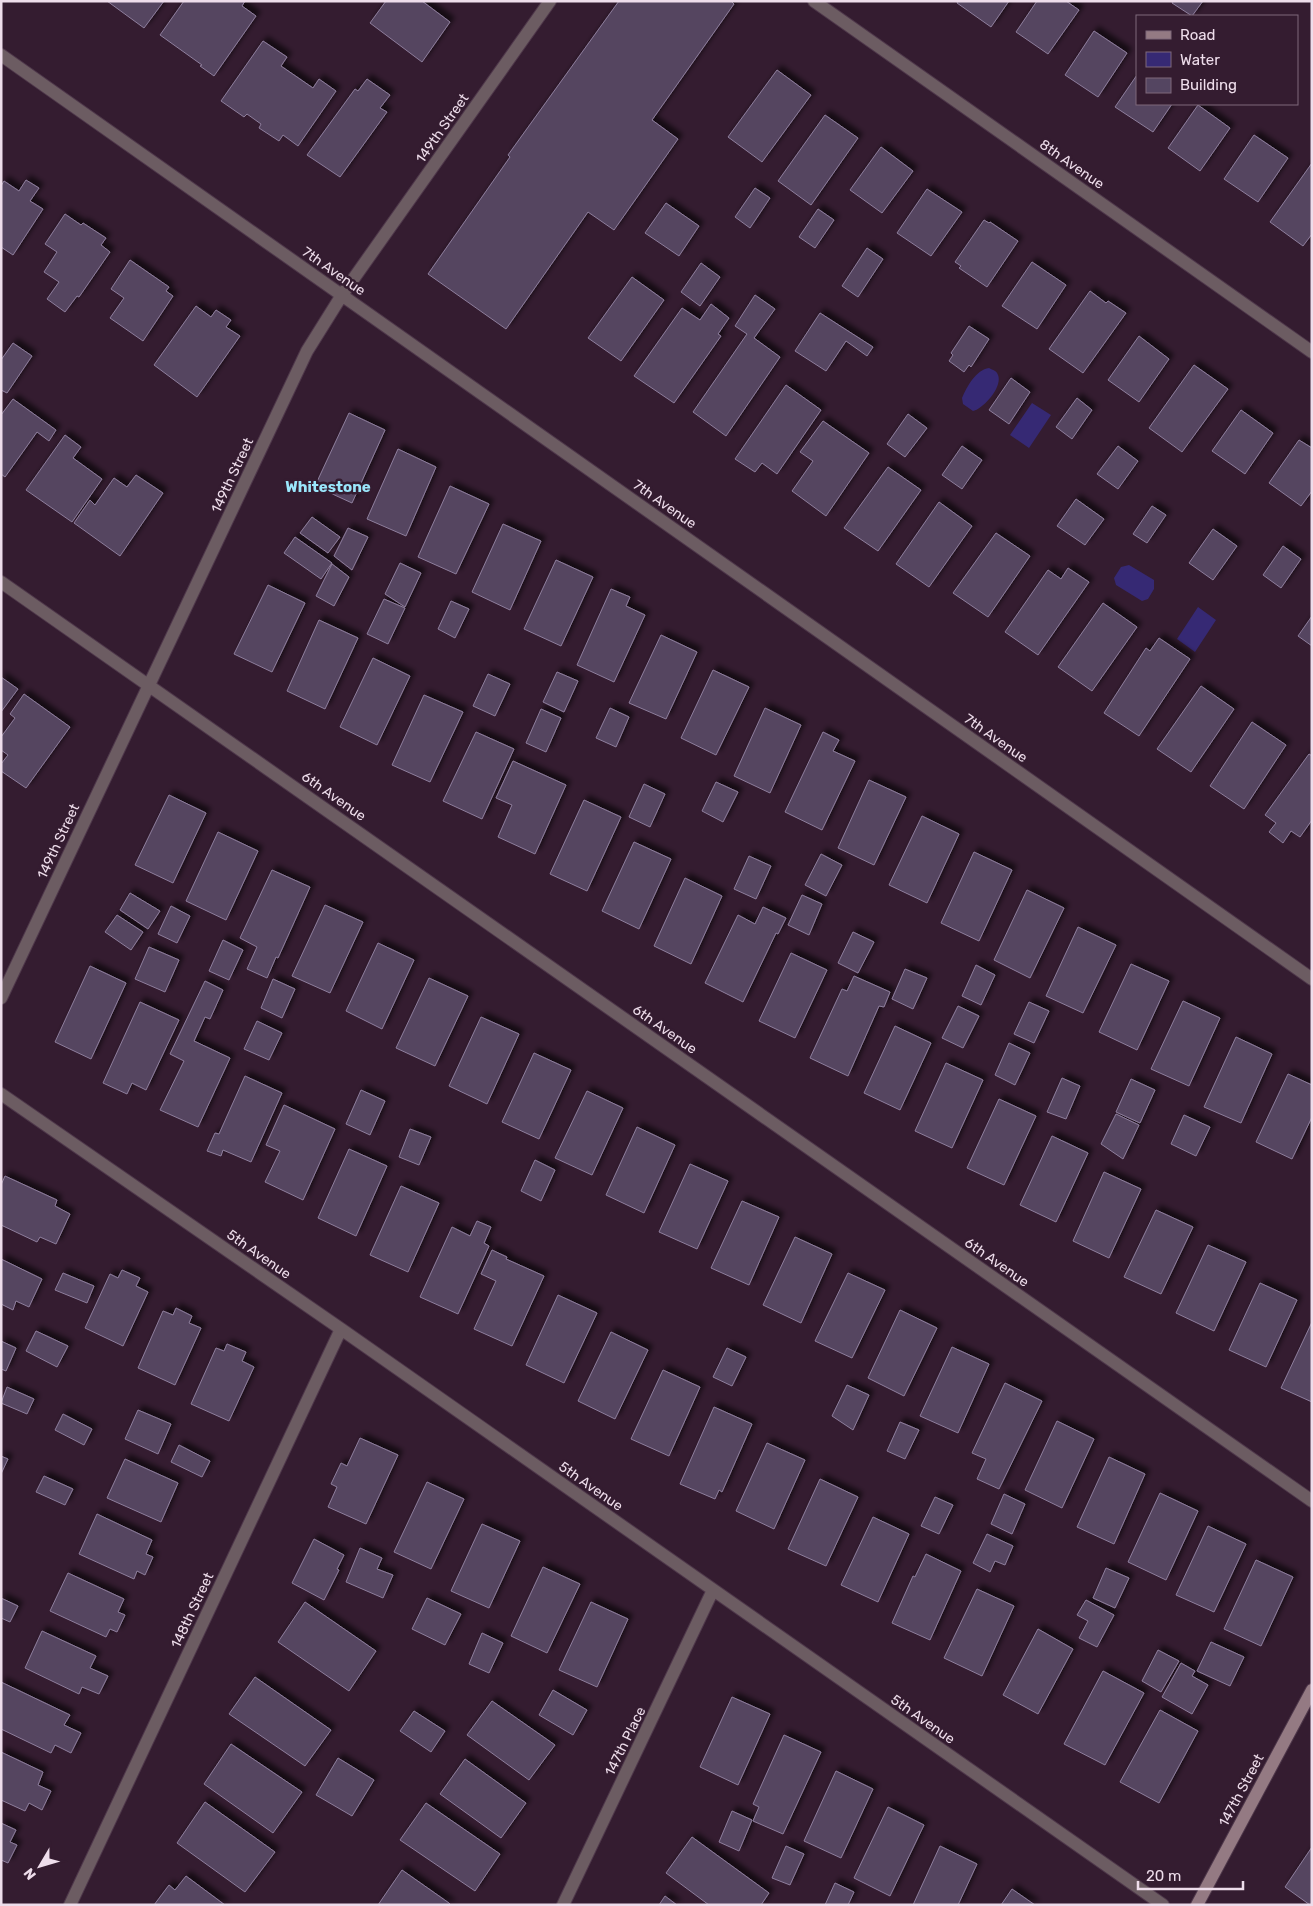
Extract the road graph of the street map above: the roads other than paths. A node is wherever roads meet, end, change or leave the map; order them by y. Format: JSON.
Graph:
{"nodes":[{"id":1,"x":550,"y":1,"type":"edge"},
{"id":2,"x":814,"y":1,"type":"edge"},
{"id":3,"x":1,"y":55,"type":"edge"},
{"id":4,"x":342,"y":295,"type":"junction"},
{"id":5,"x":1312,"y":352,"type":"edge"},
{"id":6,"x":1,"y":582,"type":"edge"},
{"id":7,"x":148,"y":685,"type":"junction"},
{"id":8,"x":1312,"y":979,"type":"edge"},
{"id":9,"x":1,"y":998,"type":"edge"},
{"id":10,"x":1,"y":1094,"type":"edge"},
{"id":11,"x":341,"y":1329,"type":"junction"},
{"id":12,"x":1312,"y":1501,"type":"edge"},
{"id":13,"x":713,"y":1590,"type":"junction"},
{"id":14,"x":1312,"y":1690,"type":"edge"},
{"id":15,"x":70,"y":1905,"type":"edge"},
{"id":16,"x":563,"y":1905,"type":"edge"},
{"id":17,"x":1163,"y":1905,"type":"edge"},
{"id":18,"x":1197,"y":1905,"type":"edge"}],
"edges":[{"from":1,"to":4,"type":"street","name":"149th Street"},
{"from":2,"to":5,"type":"street","name":"8th Avenue"},
{"from":3,"to":4,"type":"street","name":"7th Avenue"},
{"from":4,"to":7,"type":"street","name":"149th Street"},
{"from":4,"to":8,"type":"street","name":"7th Avenue"},
{"from":6,"to":7,"type":"street","name":"6th Avenue"},
{"from":7,"to":9,"type":"street","name":"149th Street"},
{"from":7,"to":12,"type":"street","name":"6th Avenue"},
{"from":10,"to":11,"type":"street","name":"5th Avenue"},
{"from":11,"to":13,"type":"street","name":"5th Avenue"},
{"from":11,"to":15,"type":"street","name":"148th Street"},
{"from":13,"to":16,"type":"street","name":"147th Place"},
{"from":13,"to":17,"type":"street","name":"5th Avenue"},
{"from":14,"to":18,"type":"street","name":"147th Street"}]}
